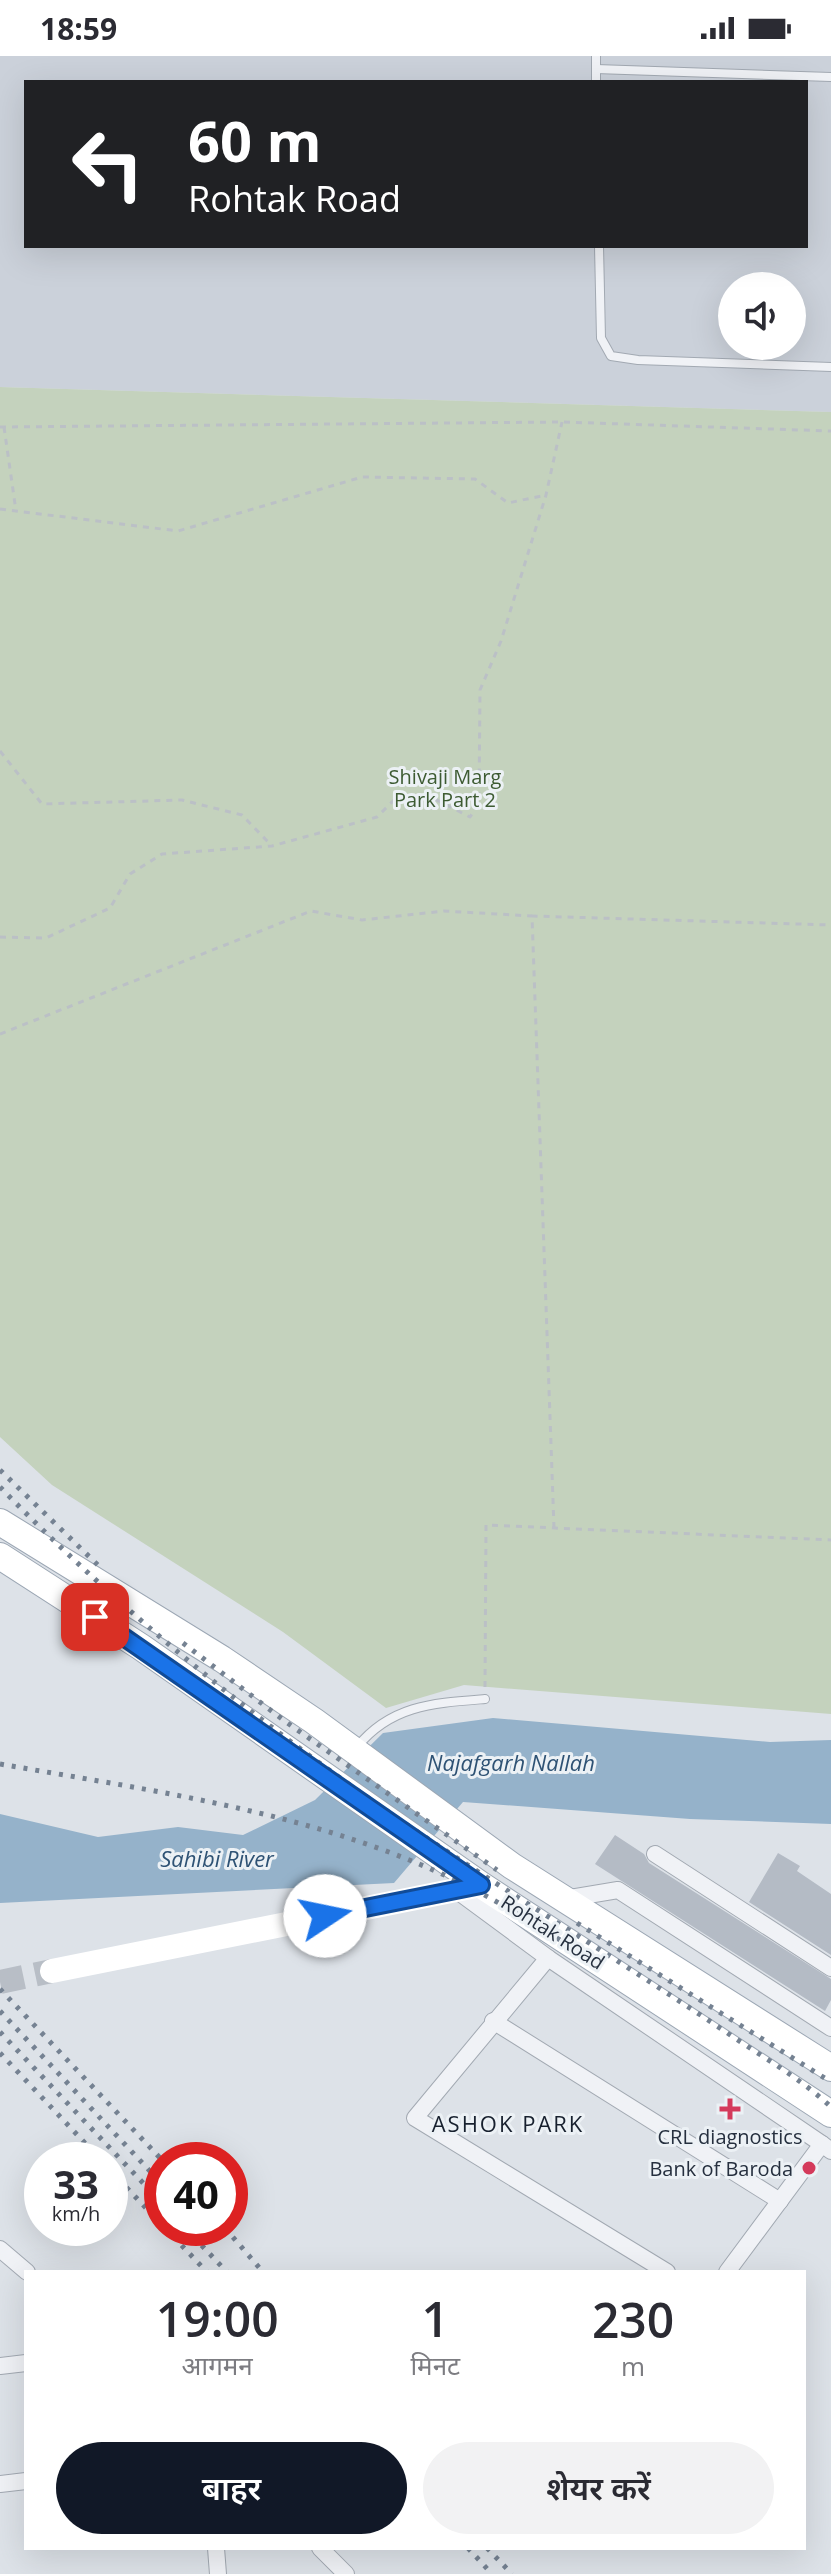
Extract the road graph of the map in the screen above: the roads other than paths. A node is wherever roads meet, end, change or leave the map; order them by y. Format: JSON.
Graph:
{"nodes":[{"id":1,"x":596,"y":56,"type":"edge"},
{"id":2,"x":596,"y":69,"type":"junction"},
{"id":3,"x":831,"y":77,"type":"edge"},
{"id":4,"x":596,"y":80,"type":"edge"},
{"id":5,"x":599,"y":248,"type":"edge"},
{"id":6,"x":831,"y":367,"type":"edge"},
{"id":7,"x":4,"y":1523,"type":"edge"},
{"id":8,"x":0,"y":1556,"type":"edge"},
{"id":9,"x":485,"y":1699,"type":"road end"},
{"id":10,"x":354,"y":1751,"type":"junction"},
{"id":11,"x":655,"y":1854,"type":"dead end"},
{"id":12,"x":469,"y":1888,"type":"junction"},
{"id":13,"x":564,"y":1899,"type":"junction"},
{"id":14,"x":548,"y":1958,"type":"junction"},
{"id":15,"x":831,"y":1968,"type":"edge"},
{"id":16,"x":52,"y":1971,"type":"tunnel mouth"},
{"id":17,"x":493,"y":2021,"type":"junction"},
{"id":18,"x":831,"y":2028,"type":"edge"},
{"id":19,"x":831,"y":2068,"type":"edge"},
{"id":20,"x":831,"y":2114,"type":"edge"},
{"id":21,"x":826,"y":2148,"type":"edge"},
{"id":22,"x":780,"y":2201,"type":"junction"},
{"id":23,"x":0,"y":2249,"type":"edge"},
{"id":24,"x":25,"y":2270,"type":"edge"},
{"id":25,"x":664,"y":2270,"type":"edge"},
{"id":26,"x":728,"y":2270,"type":"edge"},
{"id":27,"x":24,"y":2363,"type":"edge"},
{"id":28,"x":0,"y":2366,"type":"edge"},
{"id":29,"x":24,"y":2481,"type":"edge"},
{"id":30,"x":0,"y":2484,"type":"edge"},
{"id":31,"x":216,"y":2550,"type":"edge"},
{"id":32,"x":322,"y":2550,"type":"edge"},
{"id":33,"x":218,"y":2574,"type":"edge"},
{"id":34,"x":346,"y":2574,"type":"edge"}],
"edges":[{"from":1,"to":2,"type":"lane"},
{"from":2,"to":3,"type":"lane"},
{"from":2,"to":4,"type":"lane"},
{"from":5,"to":6,"type":"lane"},
{"from":7,"to":10,"type":"main road","name":"Rohtak Road"},
{"from":8,"to":12,"type":"main road","name":"Rohtak Road"},
{"from":9,"to":10,"type":"lane"},
{"from":10,"to":13,"type":"main road","name":"Rohtak Road"},
{"from":11,"to":15,"type":"street"},
{"from":12,"to":14,"type":"street"},
{"from":12,"to":16,"type":"street"},
{"from":12,"to":20,"type":"main road","name":"Rohtak Road"},
{"from":13,"to":18,"type":"street"},
{"from":13,"to":19,"type":"main road","name":"Rohtak Road"},
{"from":14,"to":17,"type":"street"},
{"from":14,"to":21,"type":"street"},
{"from":17,"to":22,"type":"street"},
{"from":17,"to":25,"type":"street"},
{"from":21,"to":22,"type":"street"},
{"from":22,"to":26,"type":"street"},
{"from":23,"to":24,"type":"street"},
{"from":27,"to":28,"type":"street"},
{"from":29,"to":30,"type":"street"},
{"from":31,"to":33,"type":"street"},
{"from":32,"to":34,"type":"street"}]}
